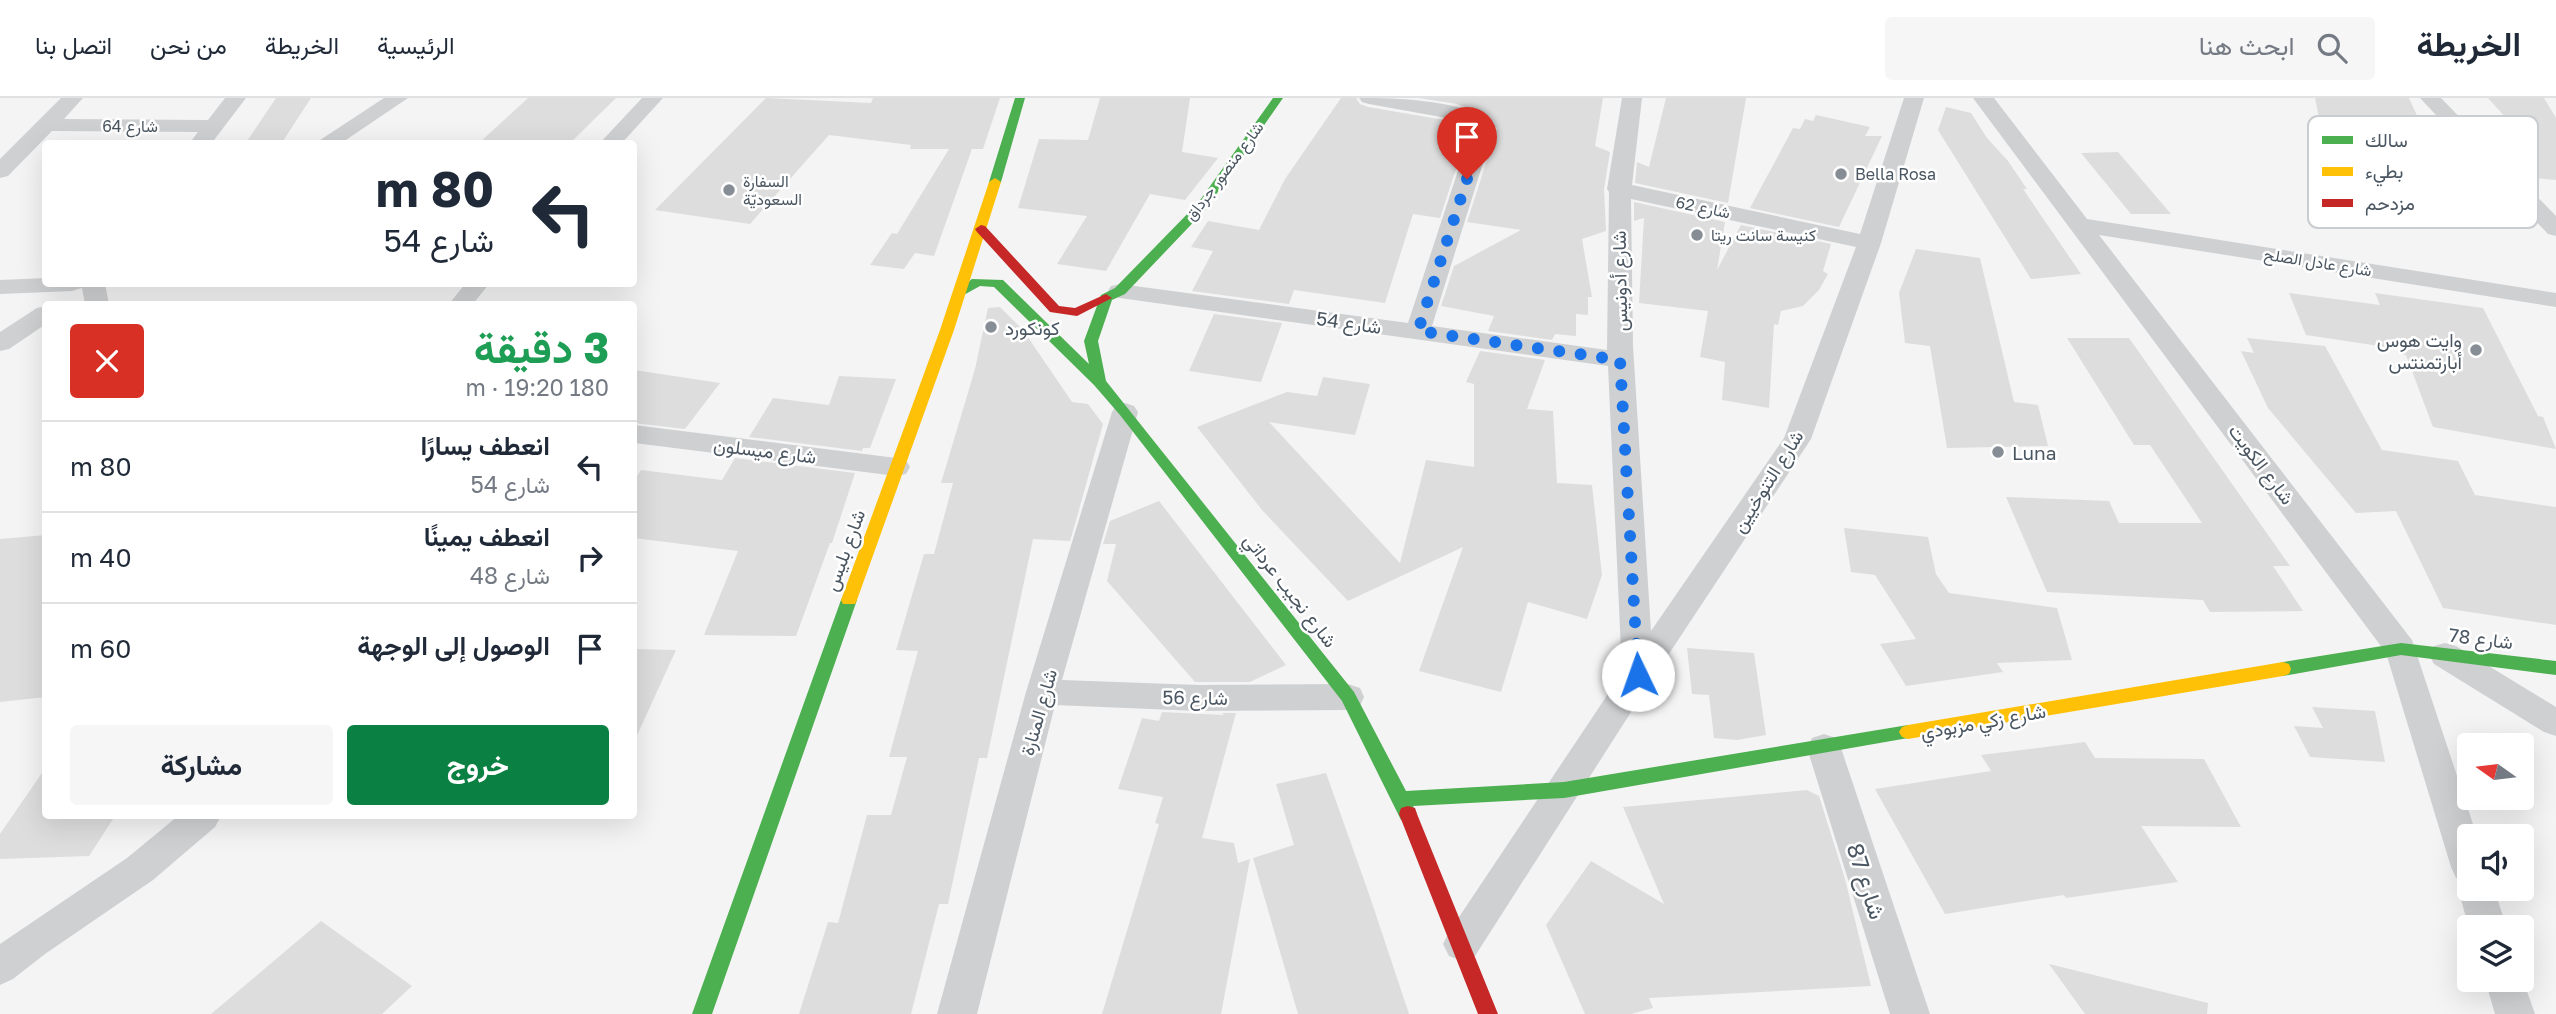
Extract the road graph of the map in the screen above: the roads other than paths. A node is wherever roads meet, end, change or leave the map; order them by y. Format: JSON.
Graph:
{"nodes":[{"id":1,"x":73,"y":98,"type":"edge"},
{"id":2,"x":236,"y":98,"type":"edge"},
{"id":3,"x":398,"y":98,"type":"edge"},
{"id":4,"x":653,"y":98,"type":"edge"},
{"id":5,"x":1020,"y":98,"type":"edge"},
{"id":6,"x":1278,"y":98,"type":"edge"},
{"id":7,"x":1369,"y":98,"type":"edge"},
{"id":8,"x":1632,"y":98,"type":"edge"},
{"id":9,"x":1914,"y":98,"type":"edge"},
{"id":10,"x":1983,"y":98,"type":"edge"},
{"id":11,"x":2430,"y":98,"type":"edge"},
{"id":12,"x":2447,"y":116,"type":"edge"},
{"id":13,"x":46,"y":125,"type":"junction"},
{"id":14,"x":207,"y":135,"type":"edge"},
{"id":15,"x":330,"y":140,"type":"edge"},
{"id":16,"x":613,"y":140,"type":"edge"},
{"id":17,"x":0,"y":171,"type":"edge"},
{"id":18,"x":1618,"y":189,"type":"junction"},
{"id":19,"x":2538,"y":210,"type":"edge"},
{"id":20,"x":2079,"y":225,"type":"junction"},
{"id":21,"x":981,"y":229,"type":"junction"},
{"id":22,"x":2556,"y":229,"type":"edge"},
{"id":23,"x":1869,"y":243,"type":"junction"},
{"id":24,"x":42,"y":285,"type":"edge"},
{"id":25,"x":0,"y":286,"type":"edge"},
{"id":26,"x":88,"y":287,"type":"edge"},
{"id":27,"x":475,"y":287,"type":"edge"},
{"id":28,"x":960,"y":293,"type":"junction"},
{"id":29,"x":1113,"y":294,"type":"junction"},
{"id":30,"x":2556,"y":300,"type":"edge"},
{"id":31,"x":64,"y":301,"type":"edge"},
{"id":32,"x":463,"y":301,"type":"edge"},
{"id":33,"x":42,"y":316,"type":"edge"},
{"id":34,"x":1418,"y":331,"type":"junction"},
{"id":35,"x":0,"y":343,"type":"edge"},
{"id":36,"x":1620,"y":360,"type":"junction"},
{"id":37,"x":1099,"y":382,"type":"junction"},
{"id":38,"x":1125,"y":412,"type":"junction"},
{"id":39,"x":637,"y":434,"type":"edge"},
{"id":40,"x":896,"y":467,"type":"junction"},
{"id":41,"x":2402,"y":649,"type":"junction"},
{"id":42,"x":2445,"y":655,"type":"junction"},
{"id":43,"x":2556,"y":668,"type":"edge"},
{"id":44,"x":1638,"y":675,"type":"junction"},
{"id":45,"x":1042,"y":692,"type":"junction"},
{"id":46,"x":1348,"y":697,"type":"junction"},
{"id":47,"x":2556,"y":723,"type":"edge"},
{"id":48,"x":1824,"y":748,"type":"junction"},
{"id":49,"x":1564,"y":790,"type":"junction"},
{"id":50,"x":1402,"y":799,"type":"junction"},
{"id":51,"x":199,"y":819,"type":"edge"},
{"id":52,"x":2457,"y":828,"type":"edge"},
{"id":53,"x":1462,"y":944,"type":"junction"},
{"id":54,"x":0,"y":967,"type":"edge"},
{"id":55,"x":2508,"y":992,"type":"edge"},
{"id":56,"x":964,"y":1012,"type":"edge"},
{"id":57,"x":1903,"y":1013,"type":"edge"},
{"id":58,"x":702,"y":1014,"type":"edge"},
{"id":59,"x":1488,"y":1014,"type":"edge"},
{"id":60,"x":2515,"y":1014,"type":"edge"}],
"edges":[{"from":1,"to":13,"type":"street"},
{"from":2,"to":14,"type":"street"},
{"from":3,"to":15,"type":"street"},
{"from":4,"to":16,"type":"street"},
{"from":5,"to":21,"type":"street","name":"شارع بليس"},
{"from":6,"to":29,"type":"street","name":"شارع منصور جرداق"},
{"from":7,"to":34,"type":"street"},
{"from":8,"to":18,"type":"street","name":"شارع أدونيس"},
{"from":9,"to":23,"type":"street","name":"شارع التنوخيين"},
{"from":10,"to":20,"type":"street","name":"شارع الكويت"},
{"from":11,"to":12,"type":"street"},
{"from":13,"to":14,"type":"street","name":"شارع 64"},
{"from":13,"to":17,"type":"street"},
{"from":18,"to":23,"type":"street","name":"شارع 62"},
{"from":18,"to":36,"type":"street","name":"شارع أدونيس"},
{"from":19,"to":22,"type":"street"},
{"from":20,"to":30,"type":"street","name":"شارع عادل الصلح"},
{"from":20,"to":41,"type":"street","name":"شارع الكويت"},
{"from":21,"to":28,"type":"street","name":"شارع بليس"},
{"from":21,"to":29,"type":"street","name":"شارع منصور جرداق"},
{"from":23,"to":44,"type":"street","name":"شارع التنوخيين"},
{"from":24,"to":25,"type":"street"},
{"from":26,"to":31,"type":"street"},
{"from":27,"to":32,"type":"street"},
{"from":28,"to":37,"type":"street","name":"شارع نجيب عرداتي"},
{"from":28,"to":40,"type":"street","name":"شارع بليس"},
{"from":29,"to":34,"type":"street","name":"شارع 54"},
{"from":29,"to":37,"type":"street","name":"شارع منصور جرداق"},
{"from":33,"to":35,"type":"street"},
{"from":34,"to":36,"type":"street","name":"شارع 54"},
{"from":36,"to":44,"type":"street","name":"شارع أدونيس"},
{"from":37,"to":38,"type":"street","name":"شارع نجيب عرداتي"},
{"from":38,"to":45,"type":"street","name":"شارع المنارة"},
{"from":38,"to":46,"type":"street","name":"شارع نجيب عرداتي"},
{"from":39,"to":40,"type":"street","name":"شارع ميسلون"},
{"from":40,"to":58,"type":"street","name":"شارع بليس"},
{"from":41,"to":42,"type":"street","name":"شارع 78"},
{"from":41,"to":48,"type":"street","name":"شارع زكي مزبودي"},
{"from":41,"to":52,"type":"street","name":"شارع الكويت"},
{"from":42,"to":43,"type":"street","name":"شارع 78"},
{"from":42,"to":47,"type":"street"},
{"from":44,"to":49,"type":"street","name":"شارع التنوخيين"},
{"from":45,"to":46,"type":"street","name":"شارع 56"},
{"from":45,"to":56,"type":"street","name":"شارع المنارة"},
{"from":46,"to":50,"type":"street","name":"شارع نجيب عرداتي"},
{"from":48,"to":49,"type":"street","name":"شارع زكي مزبودي"},
{"from":48,"to":57,"type":"street","name":"شارع 87"},
{"from":49,"to":50,"type":"street","name":"شارع زكي مزبودي"},
{"from":49,"to":53,"type":"street"},
{"from":50,"to":53,"type":"street","name":"شارع نجيب عرداتي"},
{"from":51,"to":54,"type":"street"},
{"from":53,"to":59,"type":"street","name":"شارع نجيب عرداتي"},
{"from":55,"to":60,"type":"street"}]}
